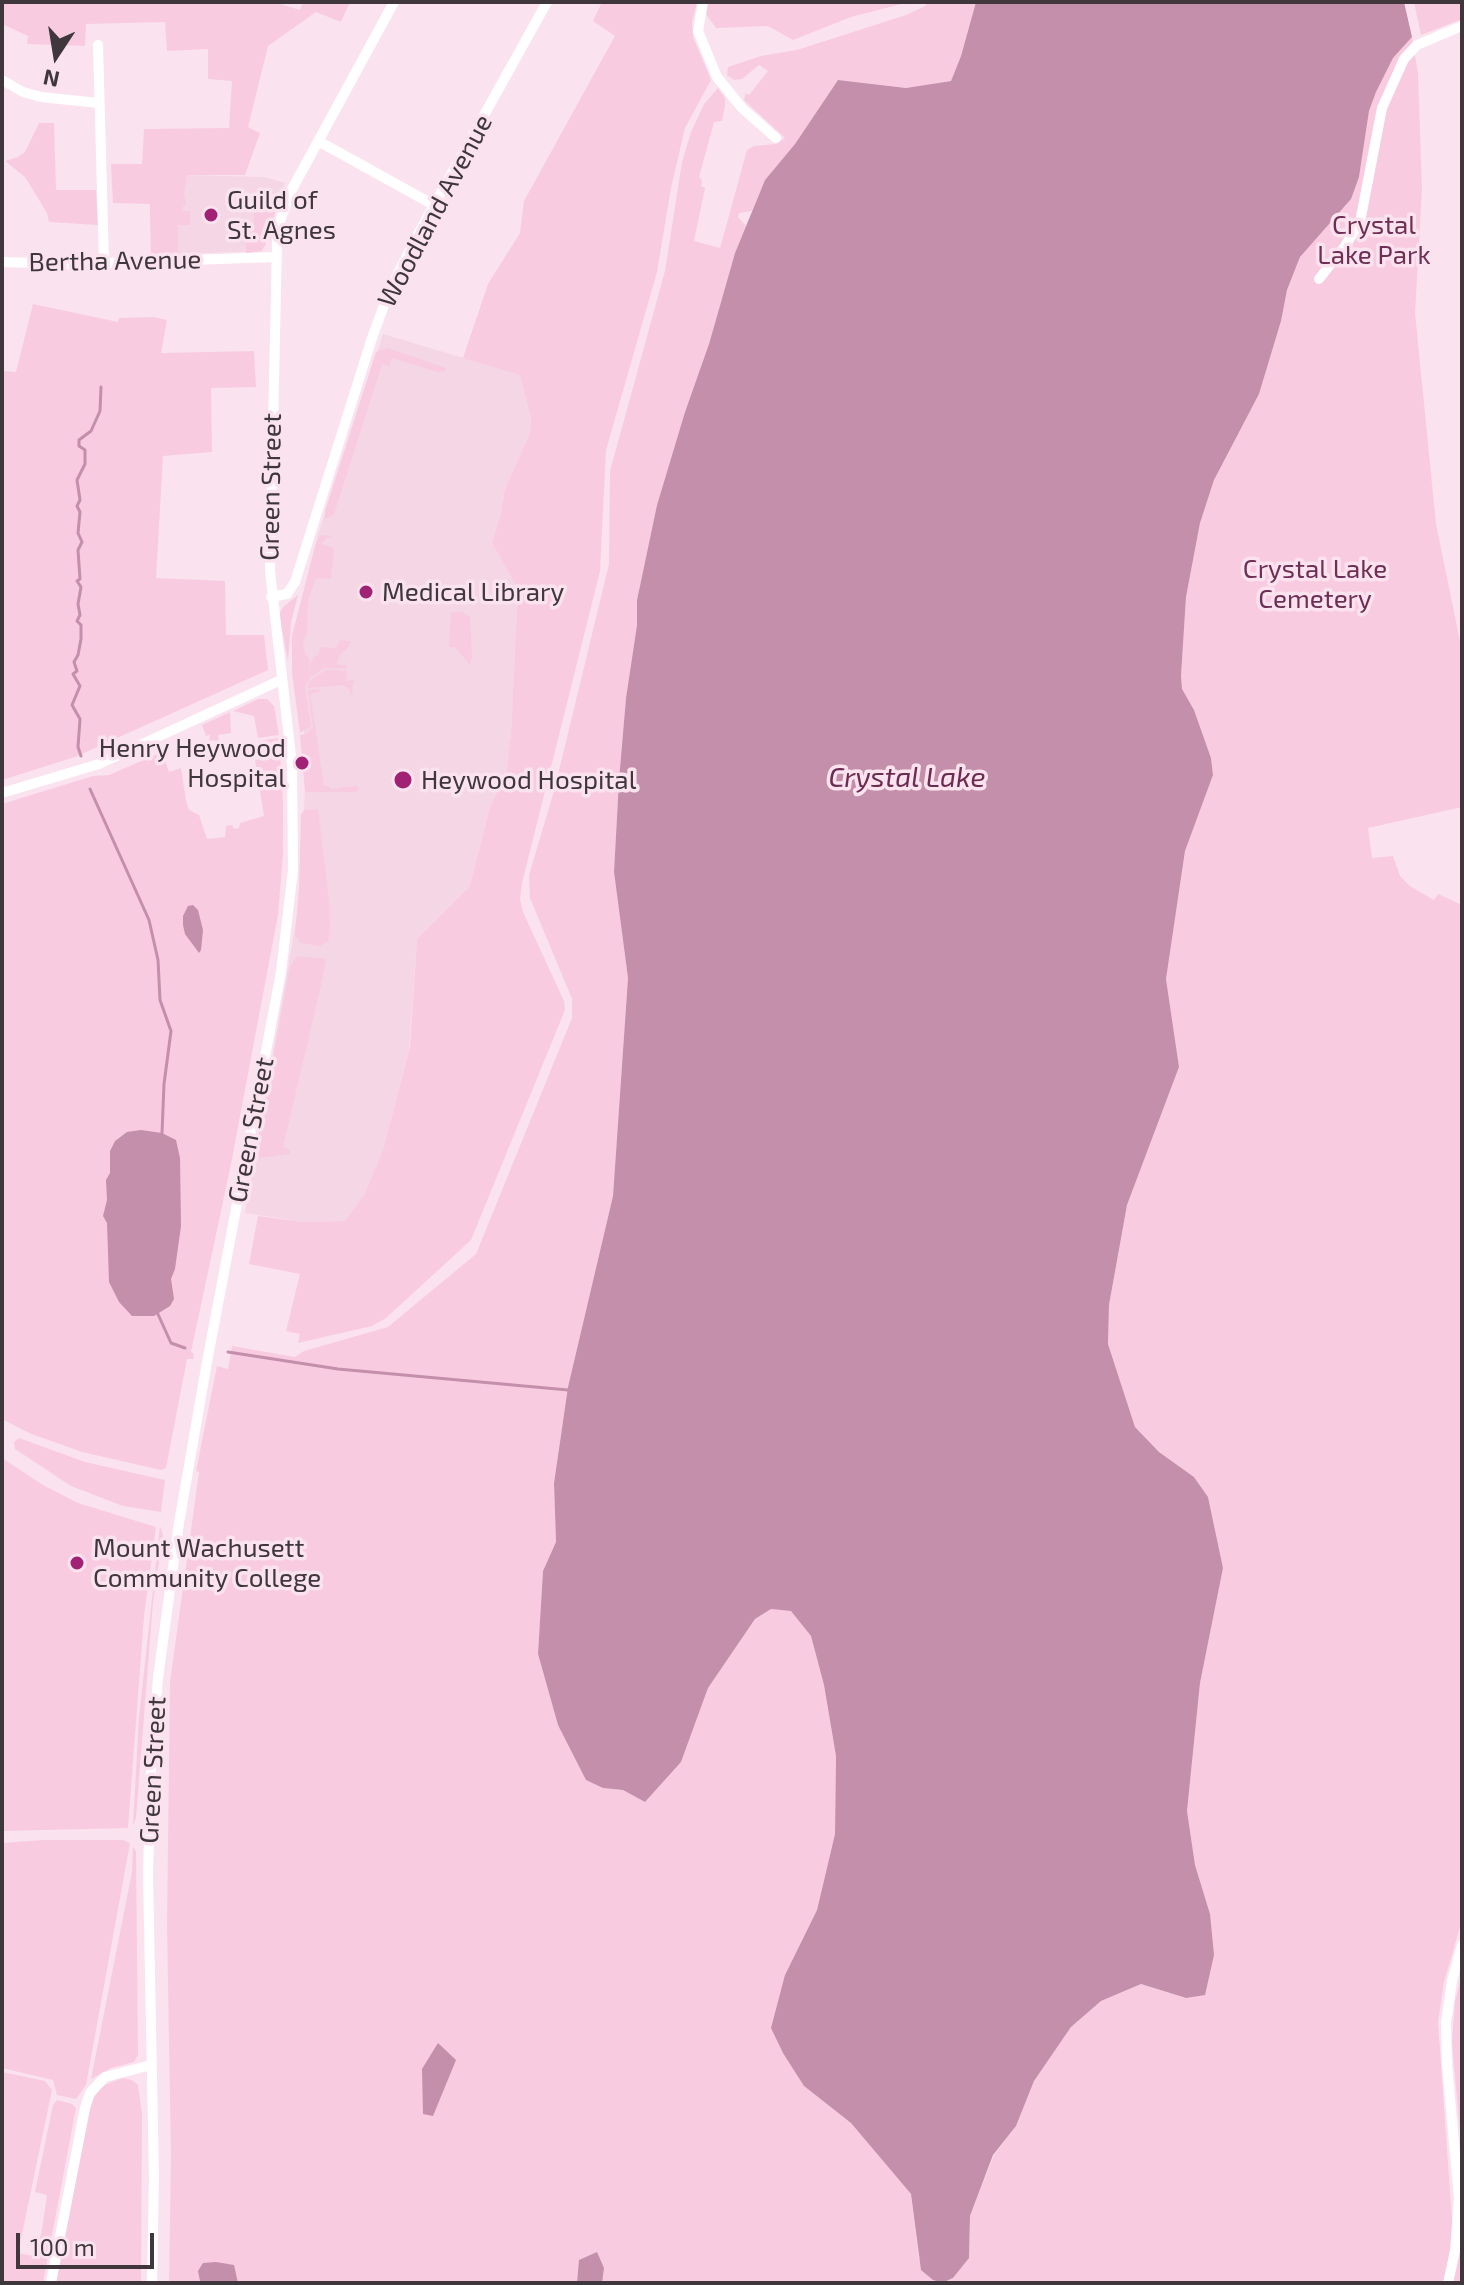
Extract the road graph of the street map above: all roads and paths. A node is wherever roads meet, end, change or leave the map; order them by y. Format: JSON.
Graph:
{"nodes":[{"id":1,"x":394,"y":2,"type":"edge"},
{"id":2,"x":547,"y":2,"type":"edge"},
{"id":3,"x":703,"y":2,"type":"edge"},
{"id":4,"x":1462,"y":26,"type":"edge"},
{"id":5,"x":98,"y":45,"type":"dead end"},
{"id":6,"x":2,"y":80,"type":"edge"},
{"id":7,"x":99,"y":103,"type":"junction"},
{"id":8,"x":776,"y":138,"type":"dead end"},
{"id":9,"x":318,"y":141,"type":"junction"},
{"id":10,"x":434,"y":205,"type":"junction"},
{"id":11,"x":276,"y":257,"type":"junction"},
{"id":12,"x":2,"y":262,"type":"edge"},
{"id":13,"x":104,"y":263,"type":"junction"},
{"id":14,"x":1319,"y":279,"type":"dead end"},
{"id":15,"x":271,"y":597,"type":"junction"},
{"id":16,"x":281,"y":680,"type":"junction"},
{"id":17,"x":2,"y":793,"type":"edge"},
{"id":18,"x":1462,"y":1945,"type":"edge"},
{"id":19,"x":151,"y":2065,"type":"junction"},
{"id":20,"x":51,"y":2283,"type":"edge"},
{"id":21,"x":152,"y":2283,"type":"edge"},
{"id":22,"x":1448,"y":2283,"type":"edge"}],
"edges":[{"from":1,"to":9,"type":"street","name":"Green Street"},
{"from":2,"to":10,"type":"street","name":"Woodland Avenue"},
{"from":3,"to":8,"type":"street"},
{"from":4,"to":14,"type":"street"},
{"from":5,"to":7,"type":"street"},
{"from":6,"to":7,"type":"street"},
{"from":7,"to":13,"type":"street"},
{"from":9,"to":10,"type":"street"},
{"from":9,"to":11,"type":"street","name":"Green Street"},
{"from":10,"to":15,"type":"street","name":"Woodland Avenue"},
{"from":11,"to":13,"type":"street","name":"Bertha Avenue"},
{"from":11,"to":15,"type":"street","name":"Green Street"},
{"from":12,"to":13,"type":"street","name":"Bertha Avenue"},
{"from":15,"to":16,"type":"street","name":"Green Street"},
{"from":16,"to":17,"type":"street"},
{"from":16,"to":19,"type":"street","name":"Green Street"},
{"from":18,"to":22,"type":"street"},
{"from":19,"to":20,"type":"street"},
{"from":19,"to":21,"type":"street","name":"Green Street"}]}
